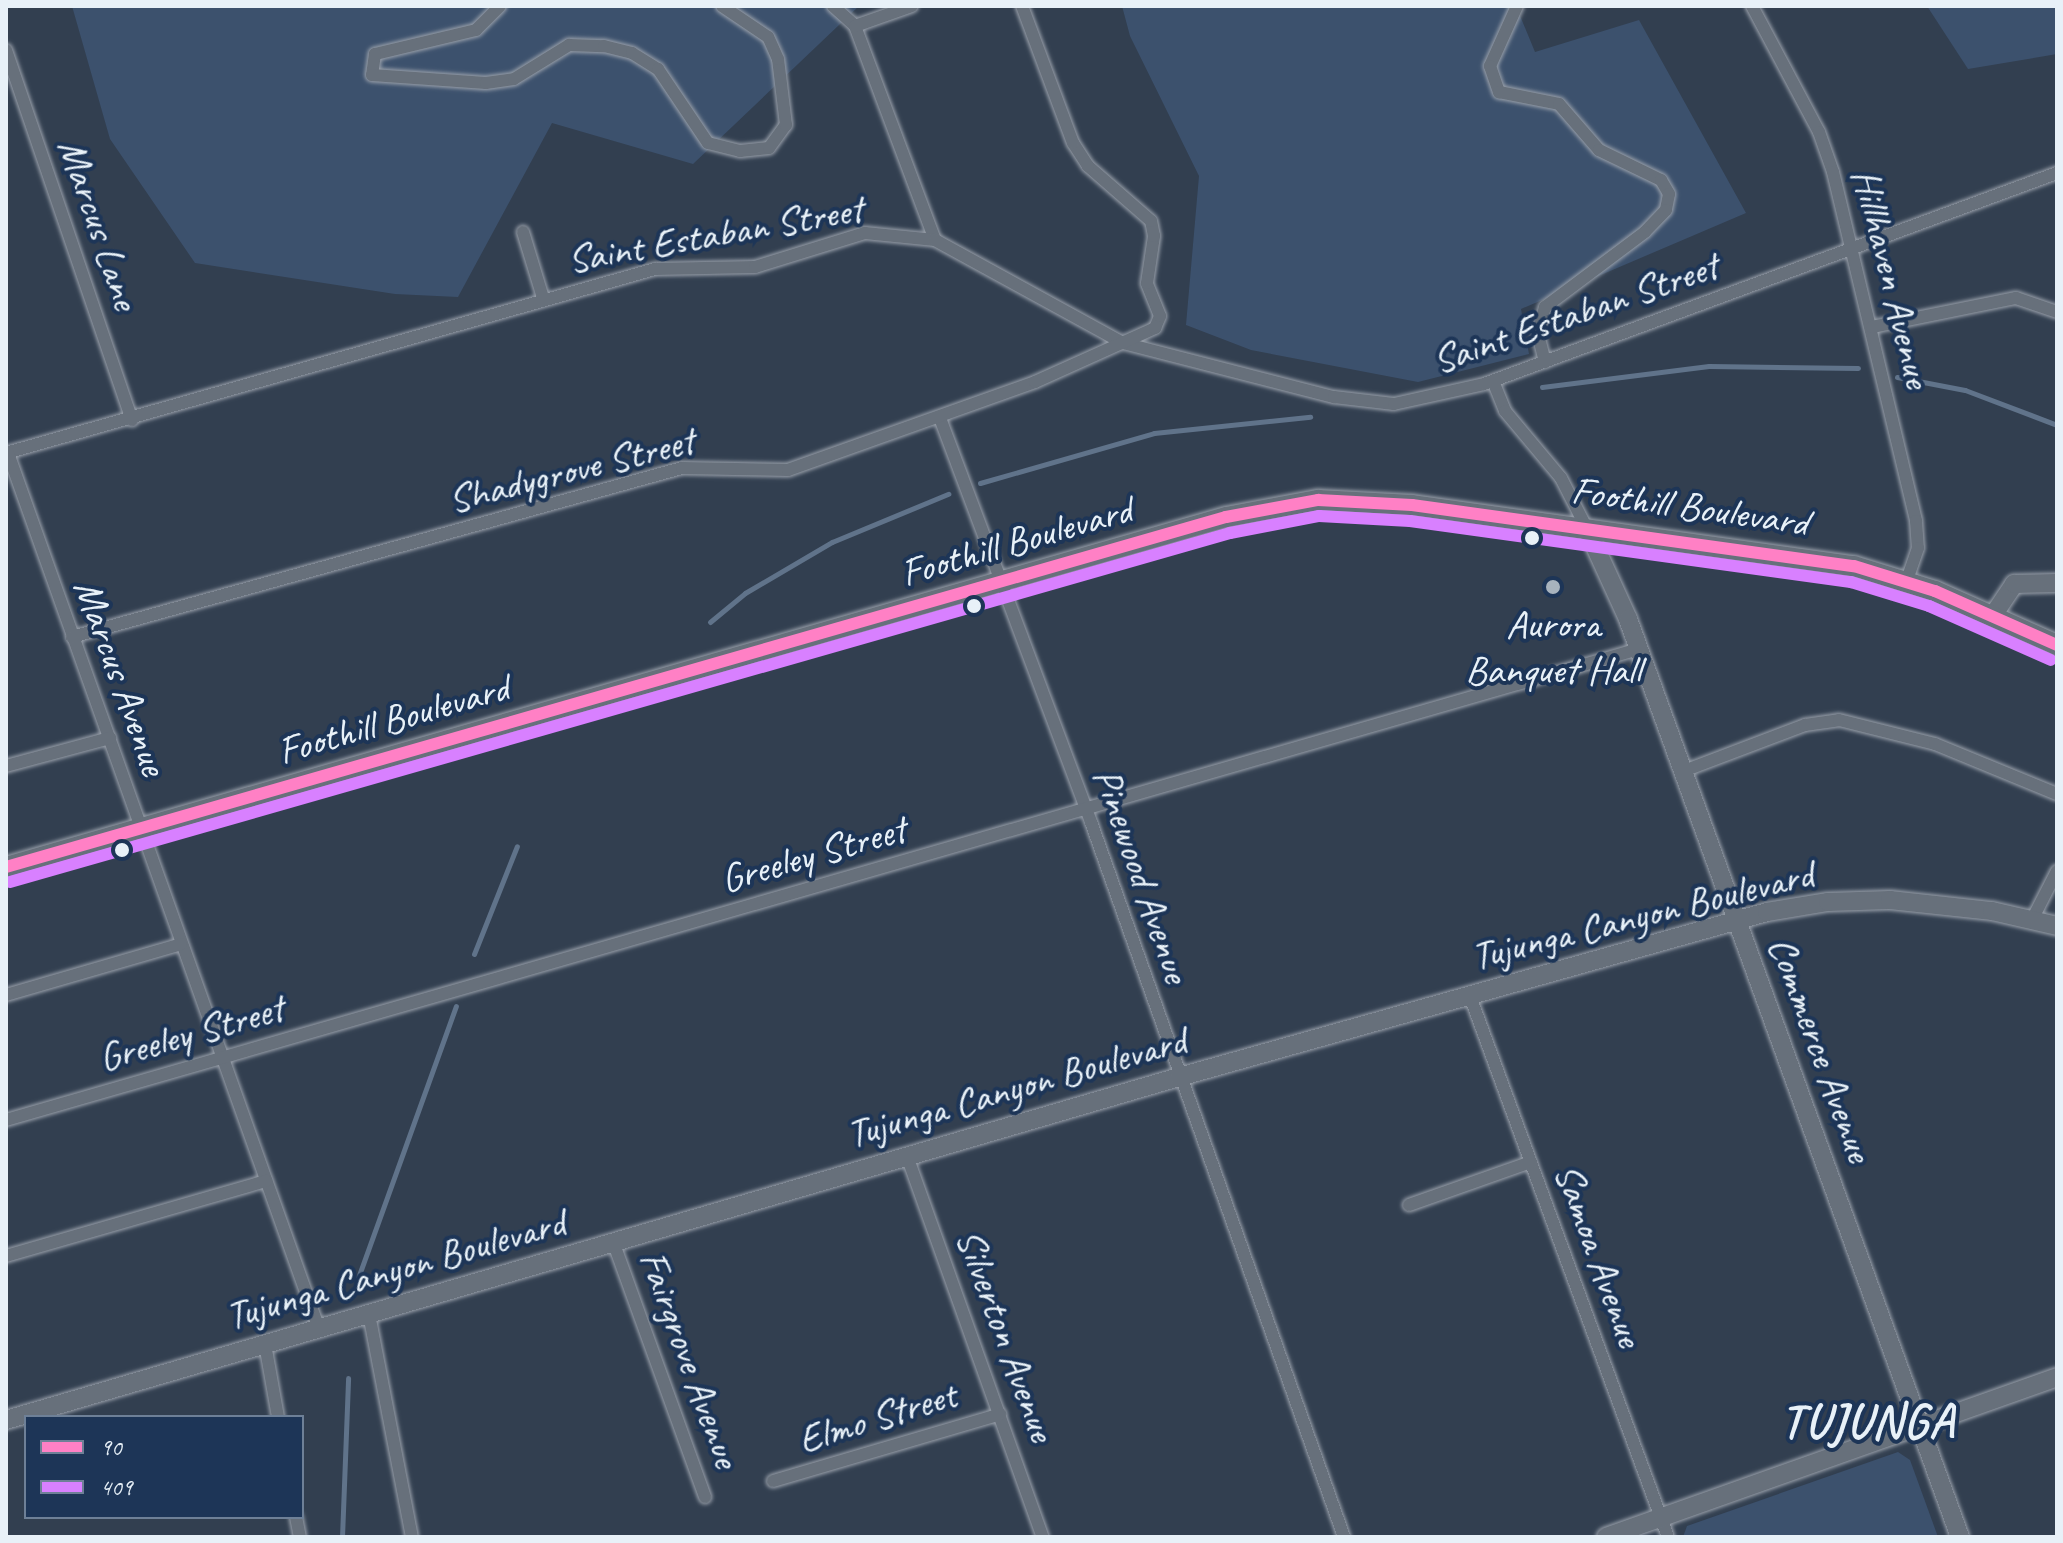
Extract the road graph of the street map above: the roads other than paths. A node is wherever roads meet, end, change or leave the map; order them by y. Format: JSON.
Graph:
{"nodes":[{"id":1,"x":500,"y":6,"type":"edge"},
{"id":2,"x":722,"y":6,"type":"edge"},
{"id":3,"x":833,"y":6,"type":"edge"},
{"id":4,"x":912,"y":6,"type":"edge"},
{"id":5,"x":1022,"y":6,"type":"edge"},
{"id":6,"x":1517,"y":6,"type":"edge"},
{"id":7,"x":1752,"y":6,"type":"edge"},
{"id":8,"x":855,"y":26,"type":"junction"},
{"id":9,"x":6,"y":50,"type":"edge"},
{"id":10,"x":2057,"y":173,"type":"edge"},
{"id":11,"x":523,"y":232,"type":"dead end"},
{"id":12,"x":935,"y":240,"type":"junction"},
{"id":13,"x":1852,"y":248,"type":"junction"},
{"id":14,"x":543,"y":298,"type":"junction"},
{"id":15,"x":2057,"y":312,"type":"edge"},
{"id":16,"x":1872,"y":327,"type":"junction"},
{"id":17,"x":1123,"y":343,"type":"junction"},
{"id":18,"x":1545,"y":362,"type":"junction"},
{"id":19,"x":1493,"y":381,"type":"junction"},
{"id":20,"x":940,"y":418,"type":"junction"},
{"id":21,"x":132,"y":420,"type":"junction"},
{"id":22,"x":7,"y":453,"type":"edge"},
{"id":23,"x":1587,"y":529,"type":"junction"},
{"id":24,"x":1907,"y":580,"type":"junction"},
{"id":25,"x":1002,"y":582,"type":"junction"},
{"id":26,"x":2057,"y":583,"type":"edge"},
{"id":27,"x":1992,"y":617,"type":"junction"},
{"id":28,"x":72,"y":637,"type":"junction"},
{"id":29,"x":2057,"y":645,"type":"edge"},
{"id":30,"x":1639,"y":649,"type":"junction"},
{"id":31,"x":110,"y":738,"type":"junction"},
{"id":32,"x":6,"y":766,"type":"edge"},
{"id":33,"x":1681,"y":772,"type":"junction"},
{"id":34,"x":2057,"y":794,"type":"edge"},
{"id":35,"x":1086,"y":809,"type":"junction"},
{"id":36,"x":141,"y":830,"type":"junction"},
{"id":37,"x":6,"y":867,"type":"edge"},
{"id":38,"x":2057,"y":871,"type":"edge"},
{"id":39,"x":2032,"y":920,"type":"junction"},
{"id":40,"x":1736,"y":922,"type":"junction"},
{"id":41,"x":2057,"y":926,"type":"edge"},
{"id":42,"x":181,"y":944,"type":"junction"},
{"id":43,"x":6,"y":995,"type":"edge"},
{"id":44,"x":1470,"y":996,"type":"junction"},
{"id":45,"x":220,"y":1057,"type":"junction"},
{"id":46,"x":1179,"y":1077,"type":"junction"},
{"id":47,"x":6,"y":1120,"type":"edge"},
{"id":48,"x":907,"y":1156,"type":"junction"},
{"id":49,"x":1531,"y":1162,"type":"junction"},
{"id":50,"x":266,"y":1181,"type":"junction"},
{"id":51,"x":1409,"y":1205,"type":"dead end"},
{"id":52,"x":614,"y":1244,"type":"junction"},
{"id":53,"x":6,"y":1256,"type":"edge"},
{"id":54,"x":369,"y":1314,"type":"junction"},
{"id":55,"x":319,"y":1329,"type":"junction"},
{"id":56,"x":265,"y":1344,"type":"junction"},
{"id":57,"x":2057,"y":1377,"type":"edge"},
{"id":58,"x":1000,"y":1414,"type":"junction"},
{"id":59,"x":278,"y":1415,"type":"edge"},
{"id":60,"x":6,"y":1420,"type":"edge"},
{"id":61,"x":1921,"y":1427,"type":"junction"},
{"id":62,"x":773,"y":1481,"type":"dead end"},
{"id":63,"x":705,"y":1497,"type":"dead end"},
{"id":64,"x":1661,"y":1518,"type":"junction"},
{"id":65,"x":412,"y":1537,"type":"edge"},
{"id":66,"x":1043,"y":1537,"type":"edge"},
{"id":67,"x":1344,"y":1537,"type":"edge"},
{"id":68,"x":1606,"y":1537,"type":"edge"},
{"id":69,"x":1668,"y":1537,"type":"edge"},
{"id":70,"x":1960,"y":1537,"type":"edge"}],
"edges":[{"from":1,"to":2,"type":"street"},
{"from":3,"to":8,"type":"street"},
{"from":4,"to":8,"type":"street"},
{"from":5,"to":17,"type":"street"},
{"from":6,"to":18,"type":"street"},
{"from":7,"to":13,"type":"street","name":"Hillhaven Avenue"},
{"from":8,"to":12,"type":"street"},
{"from":9,"to":21,"type":"street","name":"Marcus Lane"},
{"from":10,"to":13,"type":"street","name":"Saint Estaban Street"},
{"from":11,"to":14,"type":"street"},
{"from":12,"to":14,"type":"street","name":"Saint Estaban Street"},
{"from":12,"to":17,"type":"street","name":"Saint Estaban Street"},
{"from":13,"to":16,"type":"street","name":"Hillhaven Avenue"},
{"from":13,"to":18,"type":"street","name":"Saint Estaban Street"},
{"from":14,"to":21,"type":"street","name":"Saint Estaban Street"},
{"from":15,"to":16,"type":"street"},
{"from":16,"to":24,"type":"street","name":"Hillhaven Avenue"},
{"from":17,"to":19,"type":"street","name":"Saint Estaban Street"},
{"from":17,"to":20,"type":"street","name":"Shadygrove Street"},
{"from":18,"to":19,"type":"street","name":"Saint Estaban Street"},
{"from":19,"to":23,"type":"street","name":"Commerce Avenue"},
{"from":20,"to":25,"type":"street","name":"Pinewood Avenue"},
{"from":20,"to":28,"type":"street","name":"Shadygrove Street"},
{"from":21,"to":22,"type":"street","name":"Saint Estaban Street"},
{"from":22,"to":28,"type":"street","name":"Marcus Avenue"},
{"from":23,"to":24,"type":"main road","name":"Foothill Boulevard"},
{"from":23,"to":25,"type":"main road","name":"Foothill Boulevard"},
{"from":23,"to":30,"type":"main road","name":"Commerce Avenue"},
{"from":24,"to":27,"type":"main road","name":"Foothill Boulevard"},
{"from":25,"to":35,"type":"street","name":"Pinewood Avenue"},
{"from":25,"to":36,"type":"main road","name":"Foothill Boulevard"},
{"from":26,"to":27,"type":"main road"},
{"from":27,"to":29,"type":"main road","name":"Foothill Boulevard"},
{"from":28,"to":31,"type":"street","name":"Marcus Avenue"},
{"from":30,"to":33,"type":"main road","name":"Commerce Avenue"},
{"from":30,"to":35,"type":"street","name":"Greeley Street"},
{"from":31,"to":32,"type":"street"},
{"from":31,"to":36,"type":"street","name":"Marcus Avenue"},
{"from":33,"to":34,"type":"street"},
{"from":33,"to":40,"type":"main road","name":"Commerce Avenue"},
{"from":35,"to":45,"type":"street","name":"Greeley Street"},
{"from":35,"to":46,"type":"street","name":"Pinewood Avenue"},
{"from":36,"to":37,"type":"main road","name":"Foothill Boulevard"},
{"from":36,"to":42,"type":"street","name":"Marcus Avenue"},
{"from":38,"to":39,"type":"street"},
{"from":39,"to":40,"type":"main road","name":"Tujunga Canyon Boulevard"},
{"from":39,"to":41,"type":"main road","name":"Tujunga Canyon Boulevard"},
{"from":40,"to":44,"type":"main road","name":"Tujunga Canyon Boulevard"},
{"from":40,"to":61,"type":"main road","name":"Commerce Avenue"},
{"from":42,"to":43,"type":"street"},
{"from":42,"to":45,"type":"street","name":"Marcus Avenue"},
{"from":44,"to":46,"type":"main road","name":"Tujunga Canyon Boulevard"},
{"from":44,"to":49,"type":"street","name":"Samoa Avenue"},
{"from":45,"to":47,"type":"street","name":"Greeley Street"},
{"from":45,"to":50,"type":"street","name":"Marcus Avenue"},
{"from":46,"to":48,"type":"main road","name":"Tujunga Canyon Boulevard"},
{"from":46,"to":67,"type":"street","name":"Pinewood Avenue"},
{"from":48,"to":52,"type":"main road","name":"Tujunga Canyon Boulevard"},
{"from":48,"to":58,"type":"street","name":"Silverton Avenue"},
{"from":49,"to":51,"type":"street"},
{"from":49,"to":64,"type":"street","name":"Samoa Avenue"},
{"from":50,"to":53,"type":"street"},
{"from":50,"to":55,"type":"street","name":"Marcus Avenue"},
{"from":52,"to":54,"type":"main road","name":"Tujunga Canyon Boulevard"},
{"from":52,"to":63,"type":"street","name":"Fairgrove Avenue"},
{"from":54,"to":55,"type":"main road","name":"Tujunga Canyon Boulevard"},
{"from":54,"to":65,"type":"street"},
{"from":55,"to":56,"type":"main road","name":"Tujunga Canyon Boulevard"},
{"from":56,"to":59,"type":"street"},
{"from":56,"to":60,"type":"main road","name":"Tujunga Canyon Boulevard"},
{"from":57,"to":61,"type":"main road"},
{"from":58,"to":62,"type":"street","name":"Elmo Street"},
{"from":58,"to":66,"type":"street","name":"Silverton Avenue"},
{"from":61,"to":64,"type":"main road"},
{"from":61,"to":70,"type":"main road","name":"Commerce Avenue"},
{"from":64,"to":68,"type":"main road"},
{"from":64,"to":69,"type":"street","name":"Samoa Avenue"}]}
